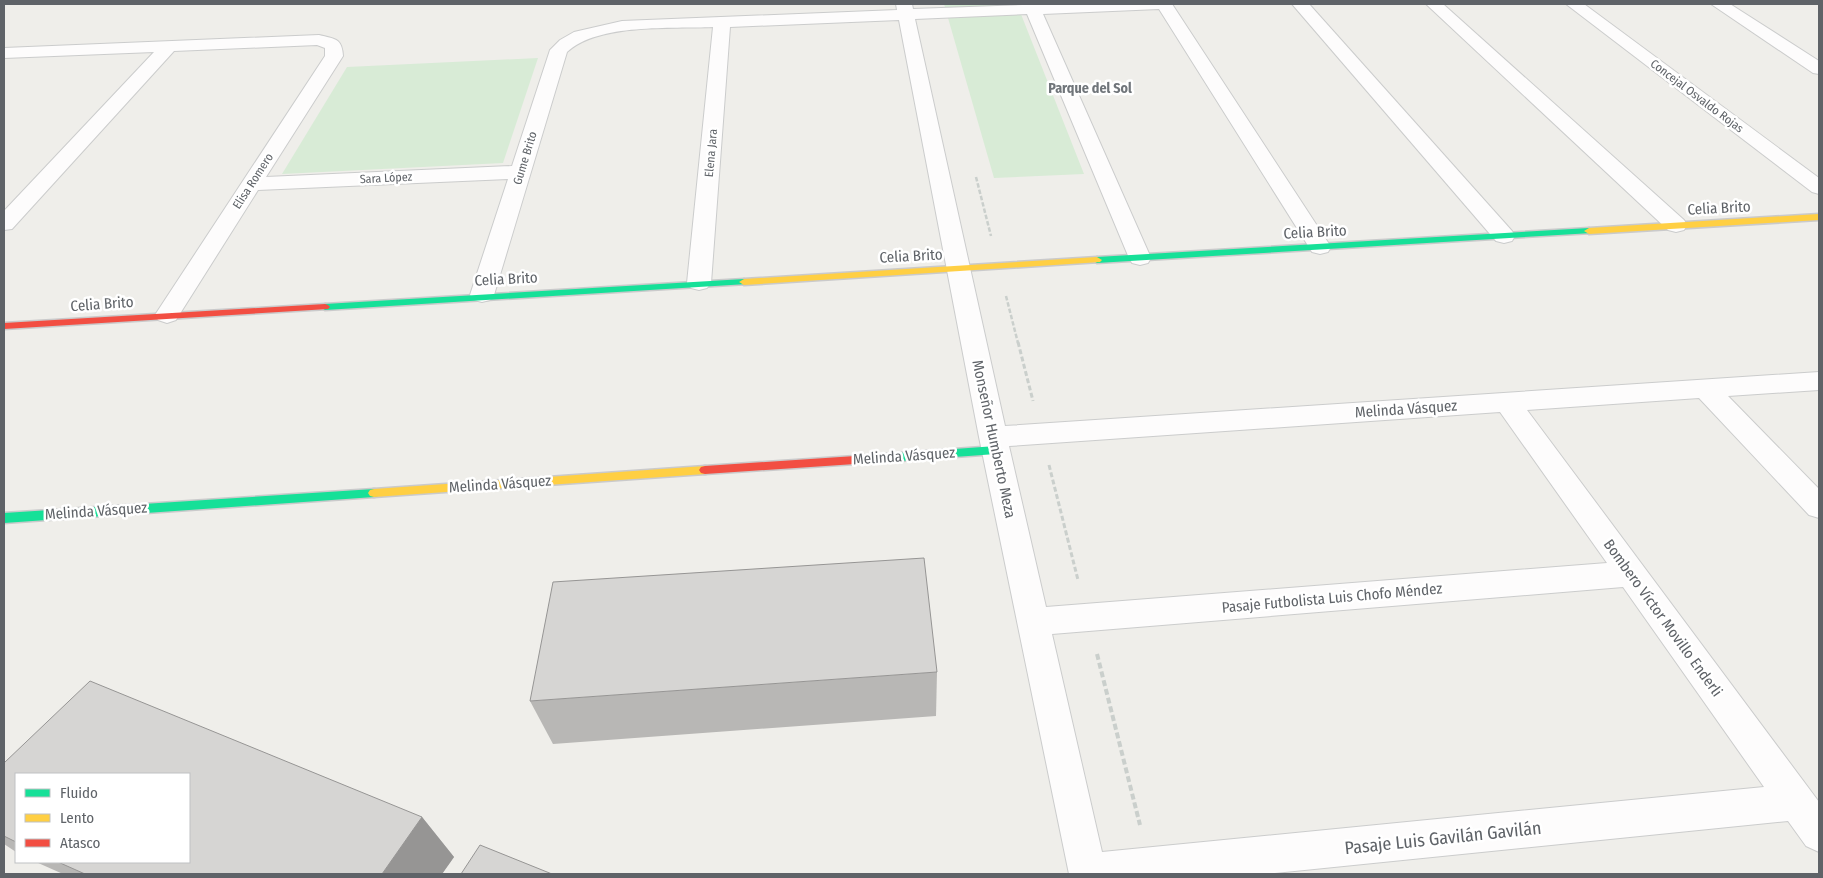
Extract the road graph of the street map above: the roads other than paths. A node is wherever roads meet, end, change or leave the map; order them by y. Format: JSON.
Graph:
{"nodes":[{"id":1,"x":1164,"y":4,"type":"edge"},
{"id":2,"x":1300,"y":4,"type":"edge"},
{"id":3,"x":1434,"y":4,"type":"edge"},
{"id":4,"x":1574,"y":4,"type":"edge"},
{"id":5,"x":1719,"y":4,"type":"edge"},
{"id":6,"x":905,"y":9,"type":"edge"},
{"id":7,"x":1034,"y":9,"type":"junction"},
{"id":8,"x":722,"y":22,"type":"junction"},
{"id":9,"x":170,"y":45,"type":"junction"},
{"id":10,"x":4,"y":52,"type":"edge"},
{"id":11,"x":1819,"y":69,"type":"edge"},
{"id":12,"x":521,"y":172,"type":"junction"},
{"id":13,"x":252,"y":184,"type":"junction"},
{"id":14,"x":1819,"y":188,"type":"edge"},
{"id":15,"x":1819,"y":217,"type":"edge"},
{"id":16,"x":4,"y":224,"type":"edge"},
{"id":17,"x":1676,"y":226,"type":"junction"},
{"id":18,"x":1504,"y":236,"type":"junction"},
{"id":19,"x":1320,"y":247,"type":"junction"},
{"id":20,"x":1140,"y":258,"type":"junction"},
{"id":21,"x":959,"y":268,"type":"junction"},
{"id":22,"x":699,"y":283,"type":"junction"},
{"id":23,"x":482,"y":296,"type":"junction"},
{"id":24,"x":167,"y":315,"type":"junction"},
{"id":25,"x":4,"y":326,"type":"edge"},
{"id":26,"x":1819,"y":381,"type":"edge"},
{"id":27,"x":1706,"y":389,"type":"junction"},
{"id":28,"x":1507,"y":402,"type":"junction"},
{"id":29,"x":994,"y":443,"type":"junction"},
{"id":30,"x":1819,"y":507,"type":"edge"},
{"id":31,"x":4,"y":518,"type":"edge"},
{"id":32,"x":1631,"y":574,"type":"junction"},
{"id":33,"x":1033,"y":622,"type":"junction"},
{"id":34,"x":1797,"y":802,"type":"junction"},
{"id":35,"x":1819,"y":833,"type":"edge"},
{"id":36,"x":1088,"y":874,"type":"edge"}],
"edges":[{"from":1,"to":7,"type":"street"},
{"from":1,"to":19,"type":"street"},
{"from":2,"to":18,"type":"street"},
{"from":3,"to":17,"type":"street"},
{"from":4,"to":14,"type":"street","name":"Concejal Osvaldo Rojas"},
{"from":5,"to":11,"type":"street"},
{"from":6,"to":7,"type":"street"},
{"from":6,"to":8,"type":"street"},
{"from":6,"to":21,"type":"street","name":"Monseñor Humberto Meza"},
{"from":7,"to":20,"type":"street"},
{"from":8,"to":12,"type":"street","name":"Gume Brito"},
{"from":8,"to":22,"type":"street","name":"Elena Jara"},
{"from":9,"to":10,"type":"street"},
{"from":9,"to":13,"type":"street","name":"Elisa Romero"},
{"from":9,"to":16,"type":"street"},
{"from":12,"to":13,"type":"street","name":"Sara López"},
{"from":12,"to":23,"type":"street","name":"Gume Brito"},
{"from":13,"to":24,"type":"street","name":"Elisa Romero"},
{"from":15,"to":17,"type":"street","name":"Celia Brito"},
{"from":17,"to":18,"type":"street","name":"Celia Brito"},
{"from":18,"to":19,"type":"street","name":"Celia Brito"},
{"from":19,"to":20,"type":"street","name":"Celia Brito"},
{"from":20,"to":21,"type":"street","name":"Celia Brito"},
{"from":21,"to":22,"type":"street","name":"Celia Brito"},
{"from":21,"to":29,"type":"street","name":"Monseñor Humberto Meza"},
{"from":22,"to":23,"type":"street","name":"Celia Brito"},
{"from":23,"to":24,"type":"street","name":"Celia Brito"},
{"from":24,"to":25,"type":"street","name":"Celia Brito"},
{"from":26,"to":27,"type":"street","name":"Melinda Vásquez"},
{"from":27,"to":28,"type":"street","name":"Melinda Vásquez"},
{"from":27,"to":30,"type":"street"},
{"from":28,"to":29,"type":"street","name":"Melinda Vásquez"},
{"from":28,"to":32,"type":"street","name":"Bombero Víctor Movillo Enderli"},
{"from":29,"to":31,"type":"street","name":"Melinda Vásquez"},
{"from":29,"to":33,"type":"street","name":"Monseñor Humberto Meza"},
{"from":32,"to":33,"type":"street","name":"Pasaje Futbolista Luis Chofo Méndez"},
{"from":32,"to":34,"type":"street","name":"Bombero Víctor Movillo Enderli"},
{"from":33,"to":36,"type":"street","name":"Monseñor Humberto Meza"},
{"from":34,"to":35,"type":"street","name":"Bombero Víctor Movillo Enderli"},
{"from":34,"to":36,"type":"street","name":"Pasaje Luis Gavilán Gavilán"}]}
